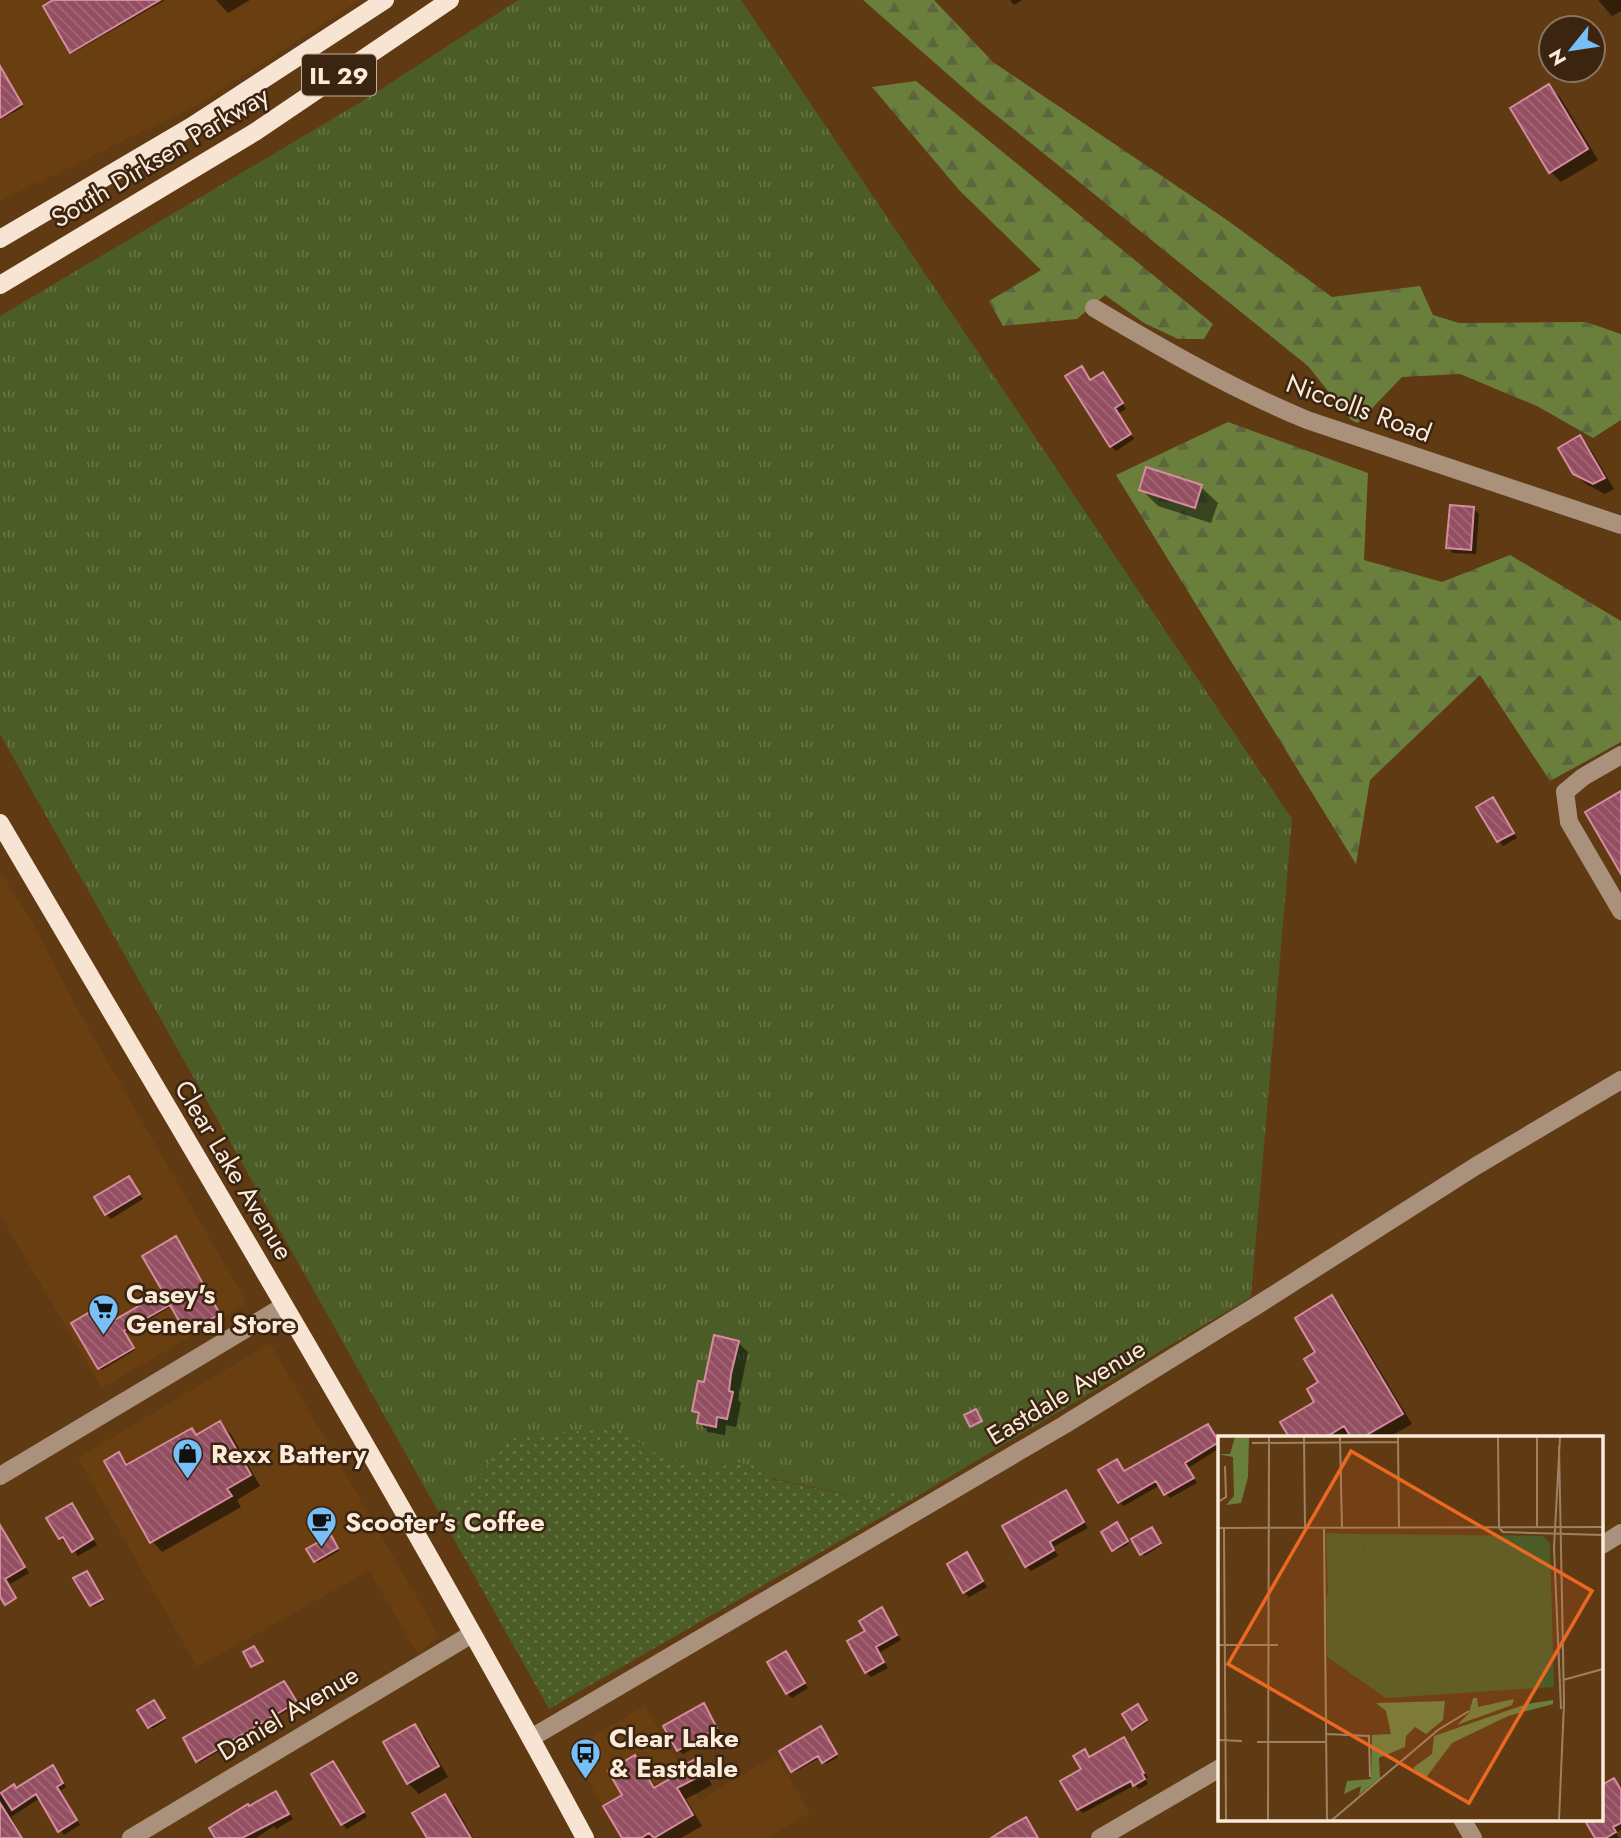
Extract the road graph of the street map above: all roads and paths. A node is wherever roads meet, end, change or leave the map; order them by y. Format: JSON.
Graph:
{"nodes":[{"id":1,"x":385,"y":0,"type":"edge"},
{"id":2,"x":450,"y":0,"type":"edge"},
{"id":3,"x":0,"y":239,"type":"edge"},
{"id":4,"x":0,"y":285,"type":"edge"},
{"id":5,"x":1094,"y":308,"type":"dead end"},
{"id":6,"x":1621,"y":525,"type":"edge"},
{"id":7,"x":1621,"y":755,"type":"edge"},
{"id":8,"x":0,"y":823,"type":"edge"},
{"id":9,"x":1621,"y":911,"type":"edge"},
{"id":10,"x":1621,"y":1080,"type":"edge"},
{"id":11,"x":284,"y":1306,"type":"junction"},
{"id":12,"x":0,"y":1476,"type":"edge"},
{"id":13,"x":1621,"y":1534,"type":"edge"},
{"id":14,"x":1604,"y":1544,"type":"edge"},
{"id":15,"x":472,"y":1634,"type":"junction"},
{"id":16,"x":531,"y":1738,"type":"junction"},
{"id":17,"x":1218,"y":1769,"type":"edge"},
{"id":18,"x":1463,"y":1820,"type":"edge"},
{"id":19,"x":131,"y":1838,"type":"edge"},
{"id":20,"x":584,"y":1838,"type":"edge"},
{"id":21,"x":1100,"y":1838,"type":"edge"},
{"id":22,"x":1473,"y":1838,"type":"edge"}],
"edges":[{"from":1,"to":3,"type":"main road","name":"South Dirksen Parkway","number":"IL 29"},
{"from":2,"to":4,"type":"main road","name":"South Dirksen Parkway","number":"IL 29"},
{"from":5,"to":6,"type":"street","name":"Niccolls Road"},
{"from":7,"to":9,"type":"street"},
{"from":8,"to":11,"type":"main road","name":"Clear Lake Avenue"},
{"from":10,"to":16,"type":"street","name":"Eastdale Avenue"},
{"from":11,"to":12,"type":"street"},
{"from":11,"to":15,"type":"main road","name":"Clear Lake Avenue"},
{"from":13,"to":14,"type":"street"},
{"from":15,"to":16,"type":"main road","name":"Clear Lake Avenue"},
{"from":15,"to":19,"type":"street","name":"Daniel Avenue"},
{"from":16,"to":20,"type":"main road","name":"Clear Lake Avenue"},
{"from":17,"to":21,"type":"street"},
{"from":18,"to":22,"type":"street"}]}
